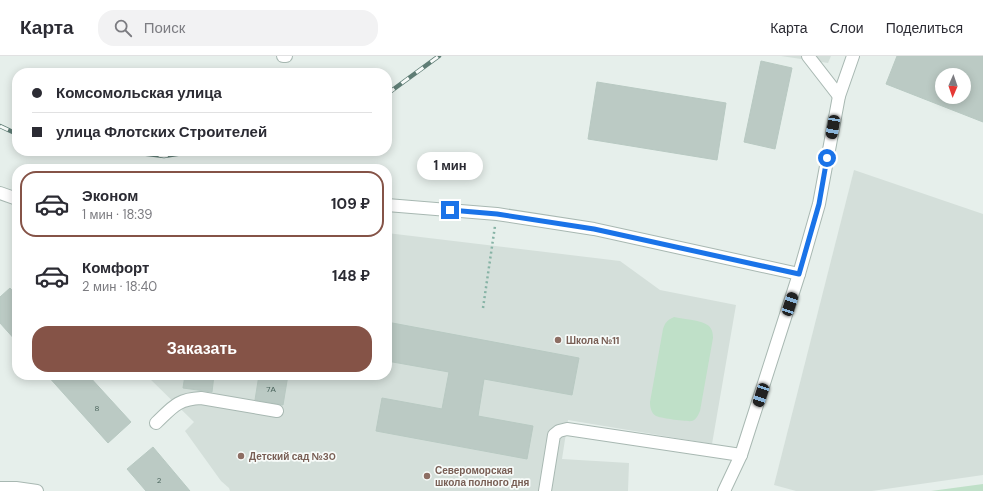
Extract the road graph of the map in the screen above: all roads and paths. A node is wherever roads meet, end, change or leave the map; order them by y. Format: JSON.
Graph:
{"nodes":[{"id":1,"x":808,"y":56,"type":"edge"},
{"id":2,"x":853,"y":56,"type":"edge"},
{"id":3,"x":839,"y":96,"type":"junction"},
{"id":4,"x":0,"y":193,"type":"edge"},
{"id":5,"x":12,"y":197,"type":"edge"},
{"id":6,"x":392,"y":205,"type":"edge"},
{"id":7,"x":497,"y":214,"type":"junction"},
{"id":8,"x":799,"y":274,"type":"junction"},
{"id":9,"x":482,"y":308,"type":"dead end"},
{"id":10,"x":277,"y":411,"type":"dead end"},
{"id":11,"x":156,"y":423,"type":"dead end"},
{"id":12,"x":741,"y":455,"type":"junction"},
{"id":13,"x":0,"y":488,"type":"edge"},
{"id":14,"x":37,"y":491,"type":"edge"},
{"id":15,"x":544,"y":491,"type":"edge"},
{"id":16,"x":724,"y":491,"type":"edge"}],
"edges":[{"from":1,"to":3,"type":"street"},
{"from":2,"to":3,"type":"street"},
{"from":3,"to":8,"type":"street"},
{"from":4,"to":5,"type":"street"},
{"from":6,"to":7,"type":"street"},
{"from":7,"to":8,"type":"street"},
{"from":7,"to":9,"type":"path"},
{"from":8,"to":12,"type":"street"},
{"from":10,"to":11,"type":"street"},
{"from":12,"to":15,"type":"street"},
{"from":12,"to":16,"type":"street"},
{"from":13,"to":14,"type":"street"}]}
